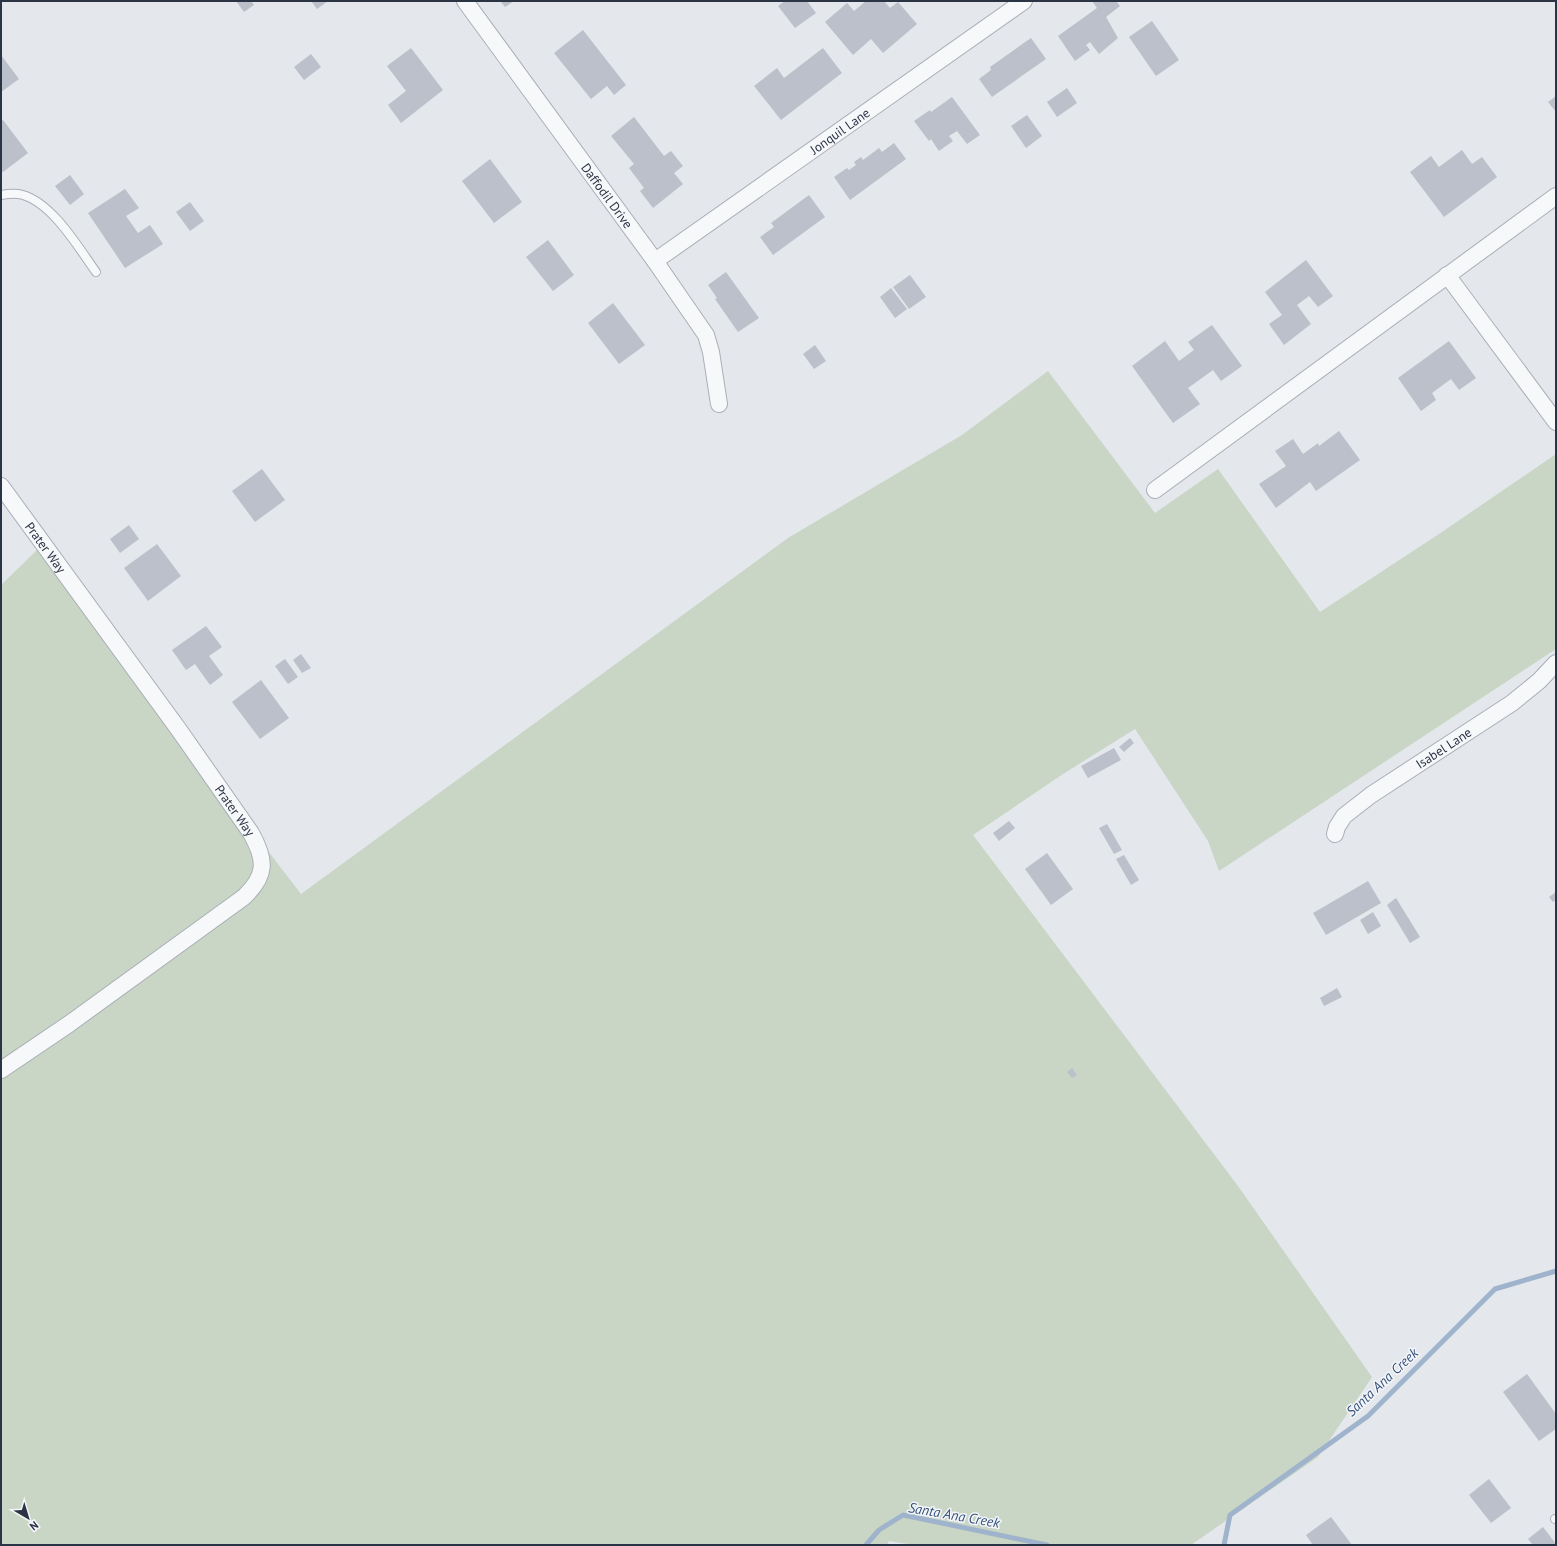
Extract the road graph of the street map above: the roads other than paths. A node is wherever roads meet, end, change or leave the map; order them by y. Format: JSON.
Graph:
{"nodes":[{"id":1,"x":465,"y":1,"type":"edge"},
{"id":2,"x":1024,"y":1,"type":"edge"},
{"id":3,"x":1,"y":195,"type":"edge"},
{"id":4,"x":1556,"y":196,"type":"edge"},
{"id":5,"x":655,"y":261,"type":"junction"},
{"id":6,"x":96,"y":272,"type":"dead end"},
{"id":7,"x":1447,"y":275,"type":"junction"},
{"id":8,"x":719,"y":404,"type":"dead end"},
{"id":9,"x":1556,"y":422,"type":"edge"},
{"id":10,"x":1,"y":486,"type":"edge"},
{"id":11,"x":1155,"y":490,"type":"dead end"},
{"id":12,"x":1556,"y":663,"type":"edge"},
{"id":13,"x":1336,"y":834,"type":"dead end"},
{"id":14,"x":1,"y":1070,"type":"edge"}],
"edges":[{"from":1,"to":5,"type":"street","name":"Daffodil Drive"},
{"from":2,"to":5,"type":"street","name":"Jonquil Lane"},
{"from":3,"to":6,"type":"lane"},
{"from":4,"to":7,"type":"street"},
{"from":5,"to":8,"type":"street","name":"Daffodil Drive"},
{"from":7,"to":9,"type":"street"},
{"from":7,"to":11,"type":"street"},
{"from":10,"to":14,"type":"street","name":"Prater Way"},
{"from":12,"to":13,"type":"street","name":"Isabel Lane"}]}
